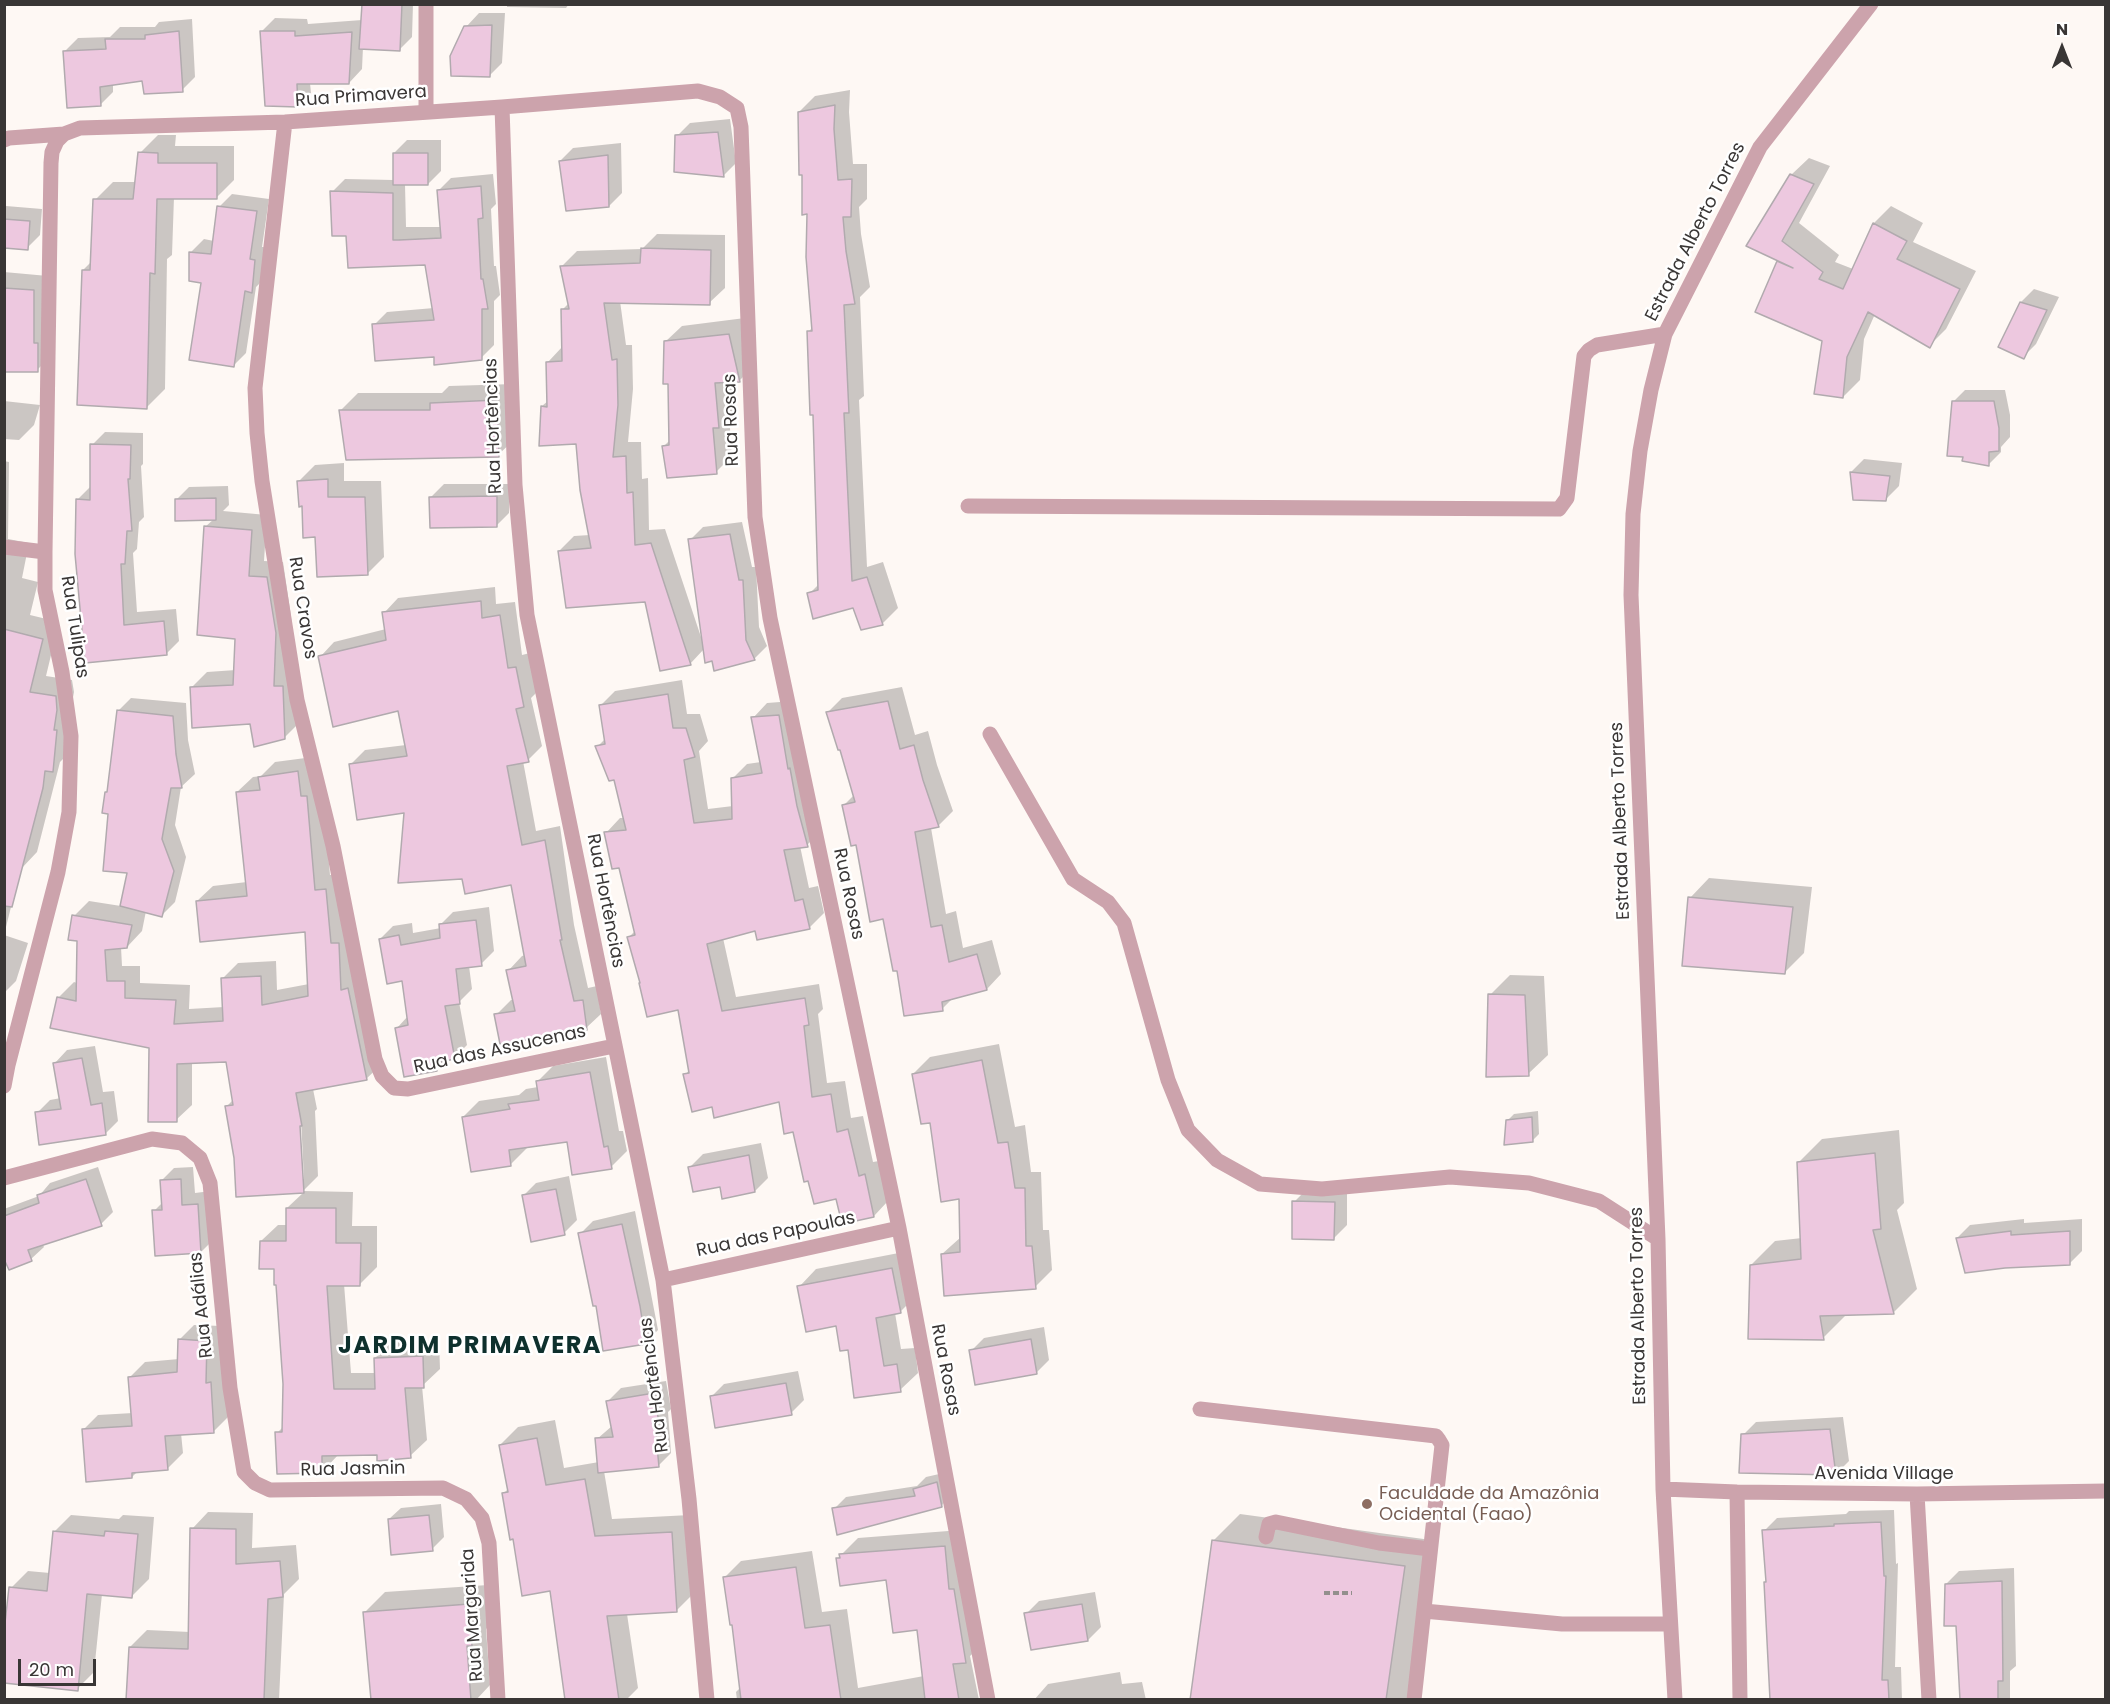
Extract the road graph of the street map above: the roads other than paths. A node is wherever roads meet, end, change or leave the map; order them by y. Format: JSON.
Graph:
{"nodes":[{"id":1,"x":426,"y":4,"type":"edge"},
{"id":2,"x":1871,"y":4,"type":"edge"},
{"id":3,"x":720,"y":97,"type":"joint"},
{"id":4,"x":502,"y":107,"type":"junction"},
{"id":5,"x":426,"y":112,"type":"junction"},
{"id":6,"x":285,"y":122,"type":"junction"},
{"id":7,"x":64,"y":134,"type":"junction"},
{"id":8,"x":4,"y":140,"type":"edge"},
{"id":9,"x":1665,"y":334,"type":"junction"},
{"id":10,"x":969,"y":506,"type":"dead end"},
{"id":11,"x":4,"y":547,"type":"edge"},
{"id":12,"x":45,"y":552,"type":"junction"},
{"id":13,"x":990,"y":734,"type":"dead end"},
{"id":14,"x":614,"y":1046,"type":"junction"},
{"id":15,"x":4,"y":1086,"type":"edge"},
{"id":16,"x":394,"y":1088,"type":"joint"},
{"id":17,"x":4,"y":1178,"type":"edge"},
{"id":18,"x":899,"y":1228,"type":"junction"},
{"id":19,"x":1658,"y":1239,"type":"junction"},
{"id":20,"x":663,"y":1280,"type":"junction"},
{"id":21,"x":1200,"y":1409,"type":"dead end"},
{"id":22,"x":244,"y":1472,"type":"joint"},
{"id":23,"x":1663,"y":1490,"type":"junction"},
{"id":24,"x":2106,"y":1491,"type":"edge"},
{"id":25,"x":1737,"y":1492,"type":"junction"},
{"id":26,"x":1917,"y":1494,"type":"junction"},
{"id":27,"x":466,"y":1498,"type":"joint"},
{"id":28,"x":1266,"y":1537,"type":"dead end"},
{"id":29,"x":1430,"y":1549,"type":"junction"},
{"id":30,"x":1424,"y":1611,"type":"junction"},
{"id":31,"x":1669,"y":1624,"type":"junction"},
{"id":32,"x":498,"y":1700,"type":"edge"},
{"id":33,"x":707,"y":1700,"type":"edge"},
{"id":34,"x":988,"y":1700,"type":"edge"},
{"id":35,"x":1414,"y":1700,"type":"edge"},
{"id":36,"x":1675,"y":1700,"type":"edge"},
{"id":37,"x":1740,"y":1700,"type":"edge"},
{"id":38,"x":1929,"y":1700,"type":"edge"}],
"edges":[{"from":1,"to":5,"type":"street"},
{"from":2,"to":9,"type":"street","name":"Estrada Alberto Torres"},
{"from":3,"to":4,"type":"street","name":"Rua Primavera"},
{"from":3,"to":18,"type":"street","name":"Rua Rosas"},
{"from":4,"to":5,"type":"street","name":"Rua Primavera"},
{"from":4,"to":14,"type":"street","name":"Rua Hortências"},
{"from":5,"to":6,"type":"street","name":"Rua Primavera"},
{"from":6,"to":7,"type":"street","name":"Rua Primavera"},
{"from":6,"to":16,"type":"street","name":"Rua Cravos"},
{"from":7,"to":8,"type":"street","name":"Rua Primavera"},
{"from":7,"to":12,"type":"street","name":"Rua Tulipas"},
{"from":9,"to":10,"type":"street"},
{"from":9,"to":19,"type":"street","name":"Estrada Alberto Torres"},
{"from":11,"to":12,"type":"street"},
{"from":12,"to":15,"type":"street","name":"Rua Tulipas"},
{"from":13,"to":19,"type":"street"},
{"from":14,"to":16,"type":"street","name":"Rua das Assucenas"},
{"from":14,"to":20,"type":"street","name":"Rua Hortências"},
{"from":17,"to":22,"type":"street","name":"Rua Adálias"},
{"from":18,"to":20,"type":"street","name":"Rua das Papoulas"},
{"from":18,"to":34,"type":"street","name":"Rua Rosas"},
{"from":19,"to":23,"type":"street","name":"Estrada Alberto Torres"},
{"from":20,"to":33,"type":"street","name":"Rua Hortências"},
{"from":21,"to":29,"type":"street"},
{"from":22,"to":27,"type":"street","name":"Rua Jasmin"},
{"from":23,"to":25,"type":"street","name":"Avenida Village"},
{"from":23,"to":31,"type":"street","name":"Estrada Alberto Torres"},
{"from":24,"to":26,"type":"street","name":"Avenida Village"},
{"from":25,"to":26,"type":"street","name":"Avenida Village"},
{"from":25,"to":37,"type":"street"},
{"from":26,"to":38,"type":"street"},
{"from":27,"to":32,"type":"street","name":"Rua Margarida"},
{"from":28,"to":29,"type":"street"},
{"from":29,"to":30,"type":"street"},
{"from":30,"to":31,"type":"street"},
{"from":30,"to":35,"type":"street"},
{"from":31,"to":36,"type":"street","name":"Estrada Alberto Torres"}]}
